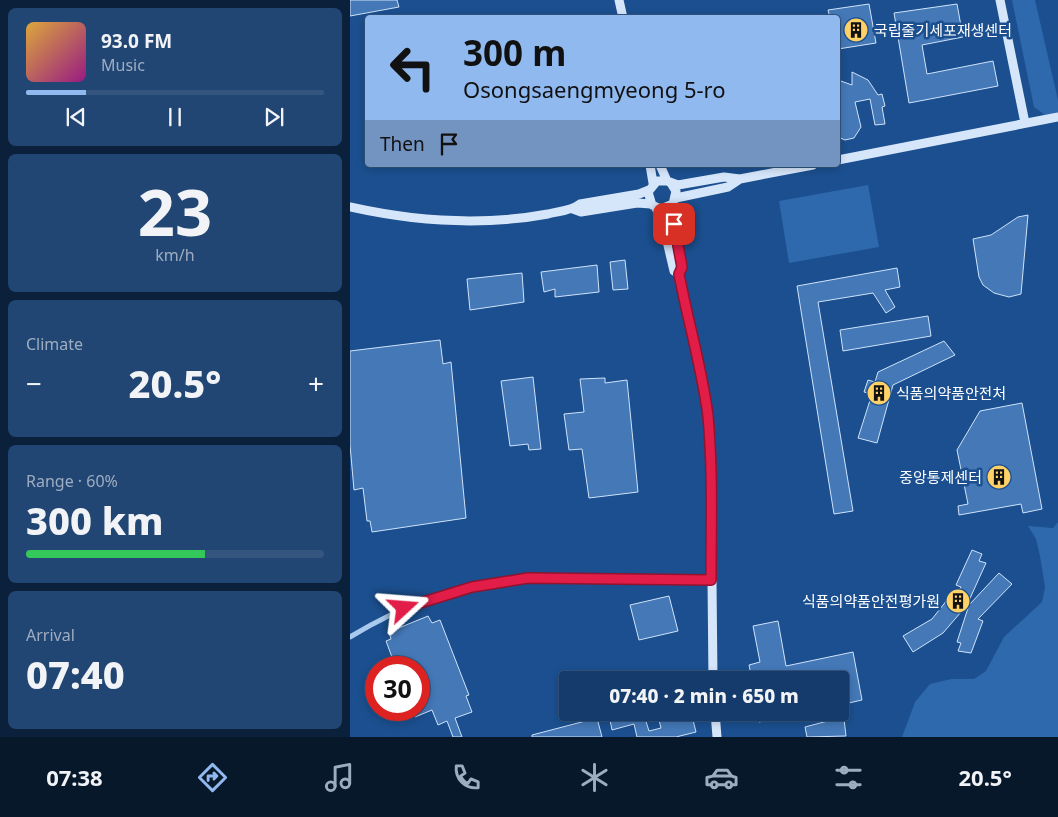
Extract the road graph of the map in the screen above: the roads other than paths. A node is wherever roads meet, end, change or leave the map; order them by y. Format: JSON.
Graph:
{"nodes":[{"id":1,"x":618,"y":0,"type":"edge"},
{"id":2,"x":1000,"y":0,"type":"edge"},
{"id":3,"x":621,"y":15,"type":"edge"},
{"id":4,"x":1058,"y":117,"type":"edge"},
{"id":5,"x":1025,"y":123,"type":"junction"},
{"id":6,"x":840,"y":160,"type":"edge"},
{"id":7,"x":650,"y":167,"type":"edge"},
{"id":8,"x":661,"y":167,"type":"edge"},
{"id":9,"x":803,"y":167,"type":"edge"},
{"id":10,"x":740,"y":179,"type":"junction"},
{"id":11,"x":669,"y":182,"type":"junction"},
{"id":12,"x":651,"y":187,"type":"junction"},
{"id":13,"x":675,"y":201,"type":"junction"},
{"id":14,"x":654,"y":206,"type":"junction"},
{"id":15,"x":350,"y":207,"type":"edge"},
{"id":16,"x":573,"y":209,"type":"junction"},
{"id":17,"x":679,"y":274,"type":"junction"},
{"id":18,"x":711,"y":580,"type":"junction"},
{"id":19,"x":350,"y":637,"type":"edge"},
{"id":20,"x":713,"y":671,"type":"edge"},
{"id":21,"x":716,"y":721,"type":"edge"},
{"id":22,"x":717,"y":737,"type":"edge"}],
"edges":[{"from":1,"to":3,"type":"street"},
{"from":2,"to":5,"type":"street"},
{"from":4,"to":5,"type":"street"},
{"from":5,"to":6,"type":"street"},
{"from":7,"to":12,"type":"street"},
{"from":8,"to":11,"type":"street"},
{"from":9,"to":10,"type":"street"},
{"from":10,"to":11,"type":"street"},
{"from":10,"to":13,"type":"street"},
{"from":11,"to":12,"type":"street"},
{"from":11,"to":13,"type":"street"},
{"from":12,"to":14,"type":"street"},
{"from":12,"to":16,"type":"street"},
{"from":13,"to":14,"type":"street"},
{"from":13,"to":17,"type":"street"},
{"from":14,"to":16,"type":"street"},
{"from":14,"to":17,"type":"street"},
{"from":15,"to":16,"type":"street"},
{"from":17,"to":18,"type":"street"},
{"from":18,"to":19,"type":"street"},
{"from":18,"to":20,"type":"street"},
{"from":21,"to":22,"type":"street"}]}
